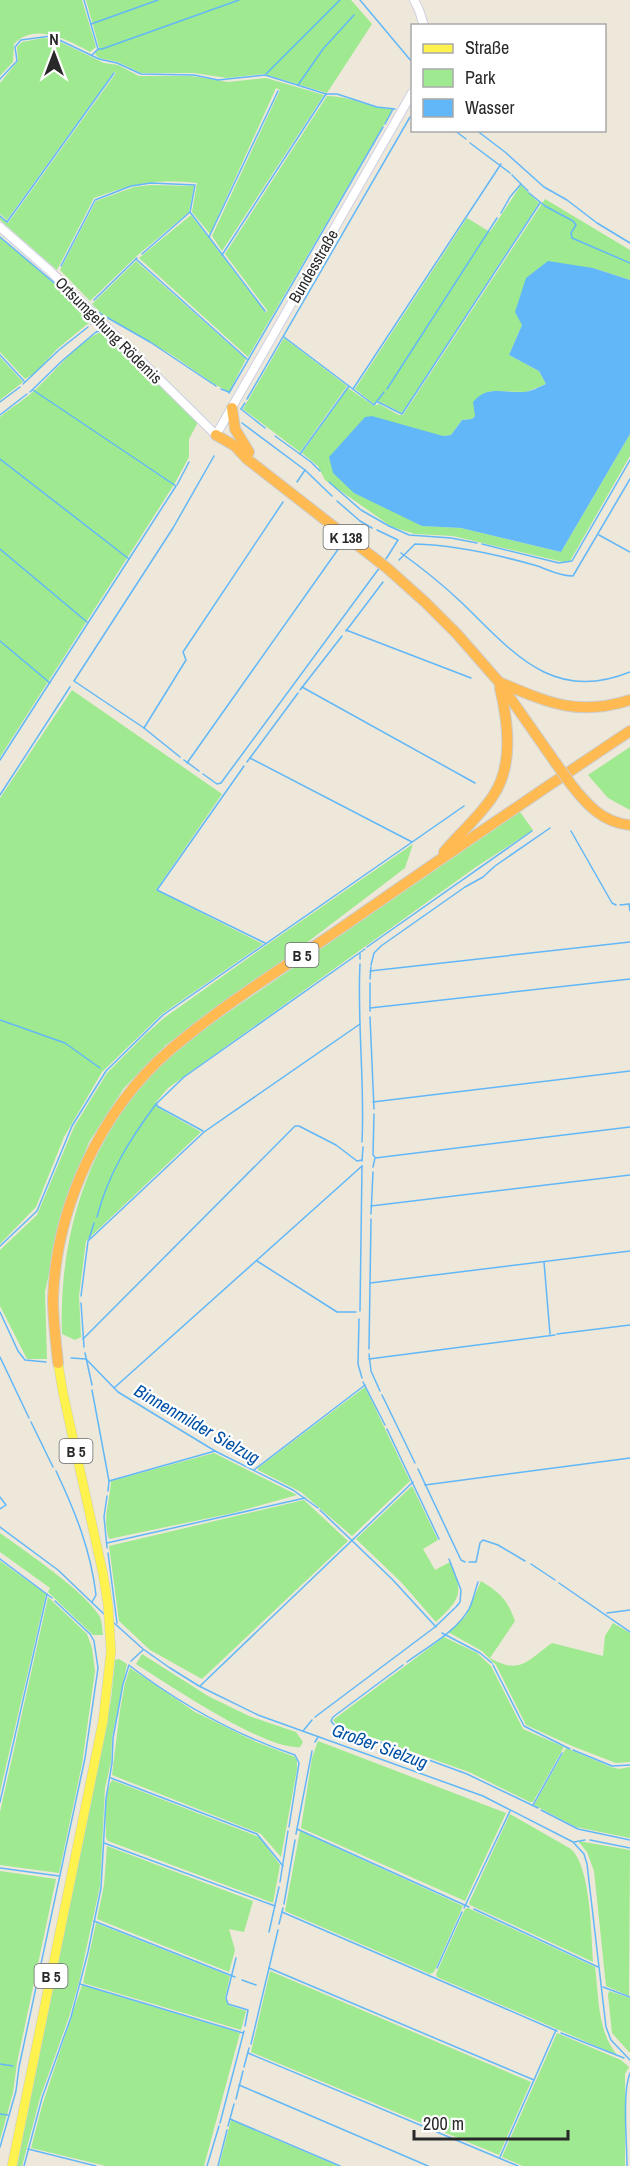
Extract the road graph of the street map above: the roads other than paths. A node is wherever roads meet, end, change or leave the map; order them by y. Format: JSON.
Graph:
{"nodes":[{"id":1,"x":414,"y":0,"type":"edge"},
{"id":2,"x":423,"y":24,"type":"edge"},
{"id":3,"x":411,"y":95,"type":"edge"},
{"id":4,"x":0,"y":227,"type":"edge"},
{"id":5,"x":232,"y":408,"type":"junction"},
{"id":6,"x":216,"y":435,"type":"junction"},
{"id":7,"x":266,"y":473,"type":"junction"},
{"id":8,"x":499,"y":682,"type":"junction"},
{"id":9,"x":630,"y":700,"type":"edge"},
{"id":10,"x":630,"y":731,"type":"edge"},
{"id":11,"x":630,"y":825,"type":"edge"},
{"id":12,"x":436,"y":861,"type":"junction"},
{"id":13,"x":58,"y":1363,"type":"joint"},
{"id":14,"x":12,"y":2166,"type":"edge"}],
"edges":[{"from":1,"to":2,"type":"street"},
{"from":3,"to":5,"type":"street","name":"Bundesstraße"},
{"from":4,"to":6,"type":"street","name":"Ortsumgehung Rödemis","number":"K 138"},
{"from":5,"to":6,"type":"street","name":"Bundesstraße"},
{"from":5,"to":7,"type":"highway"},
{"from":6,"to":7,"type":"highway","number":"K 138"},
{"from":7,"to":8,"type":"highway","number":"K 138"},
{"from":8,"to":9,"type":"highway"},
{"from":8,"to":11,"type":"highway","bridge":true},
{"from":8,"to":12,"type":"highway"},
{"from":10,"to":12,"type":"highway","number":"B 5"},
{"from":12,"to":13,"type":"highway","number":"B 5"},
{"from":13,"to":14,"type":"main road","number":"B 5"}]}
